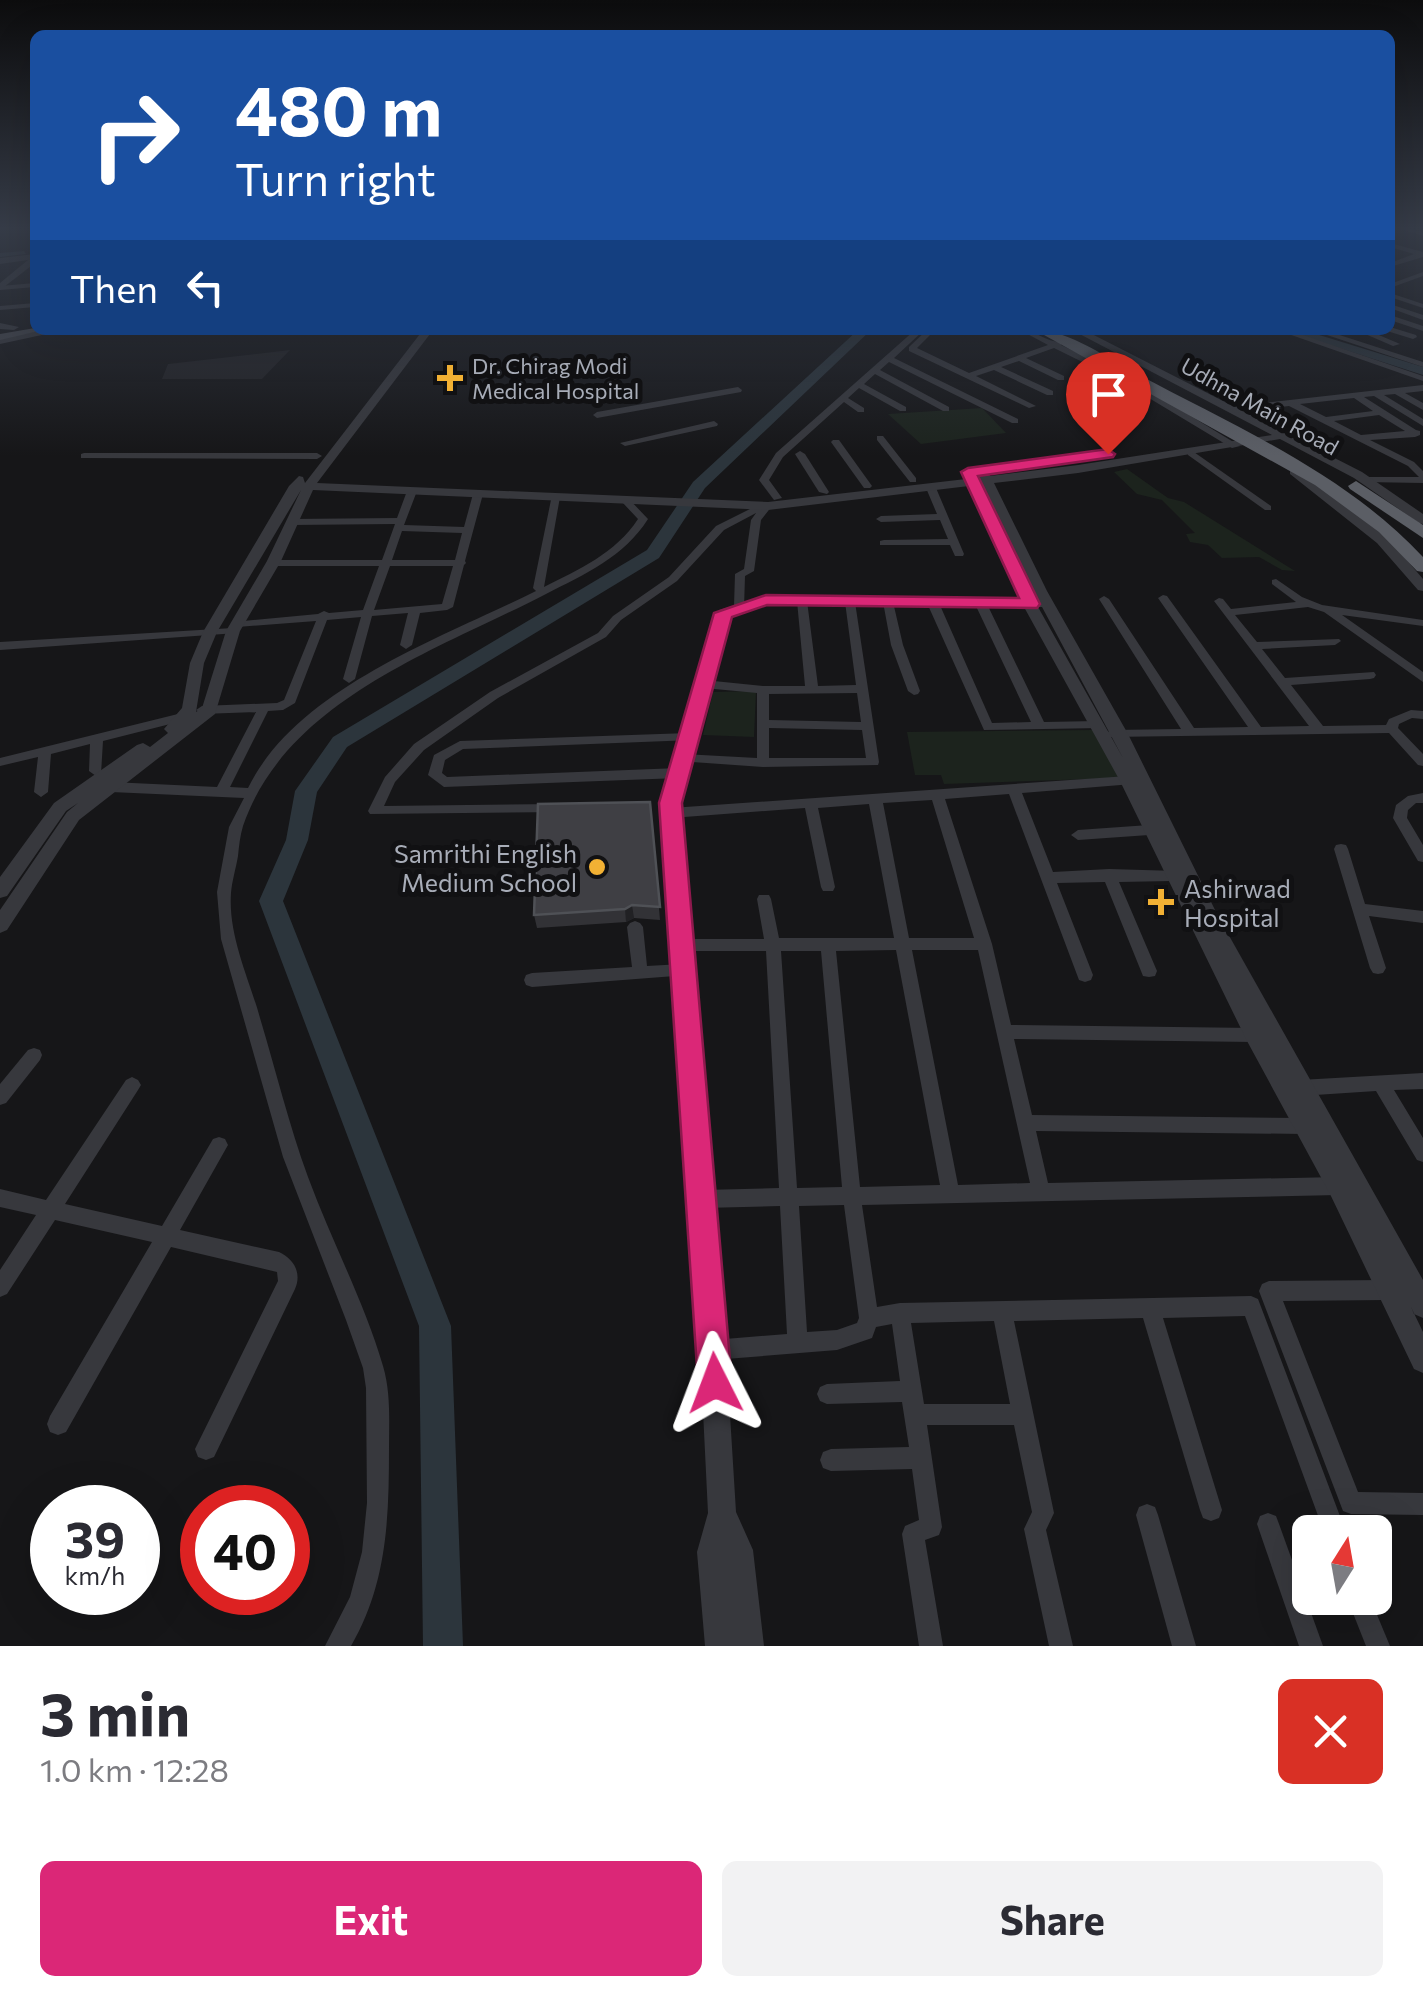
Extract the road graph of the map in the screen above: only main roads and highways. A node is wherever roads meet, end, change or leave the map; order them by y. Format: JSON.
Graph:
{"nodes":[{"id":1,"x":30,"y":327,"type":"edge"},
{"id":2,"x":0,"y":333,"type":"edge"},
{"id":3,"x":1063,"y":339,"type":"edge"},
{"id":4,"x":1246,"y":440,"type":"junction"},
{"id":5,"x":1421,"y":526,"type":"edge"},
{"id":6,"x":1423,"y":566,"type":"edge"}],
"edges":[{"from":1,"to":2,"type":"main road"},
{"from":3,"to":4,"type":"highway","name":"Udhna Main Road"},
{"from":4,"to":5,"type":"highway","name":"Udhna Main Road"},
{"from":4,"to":6,"type":"highway"}]}
